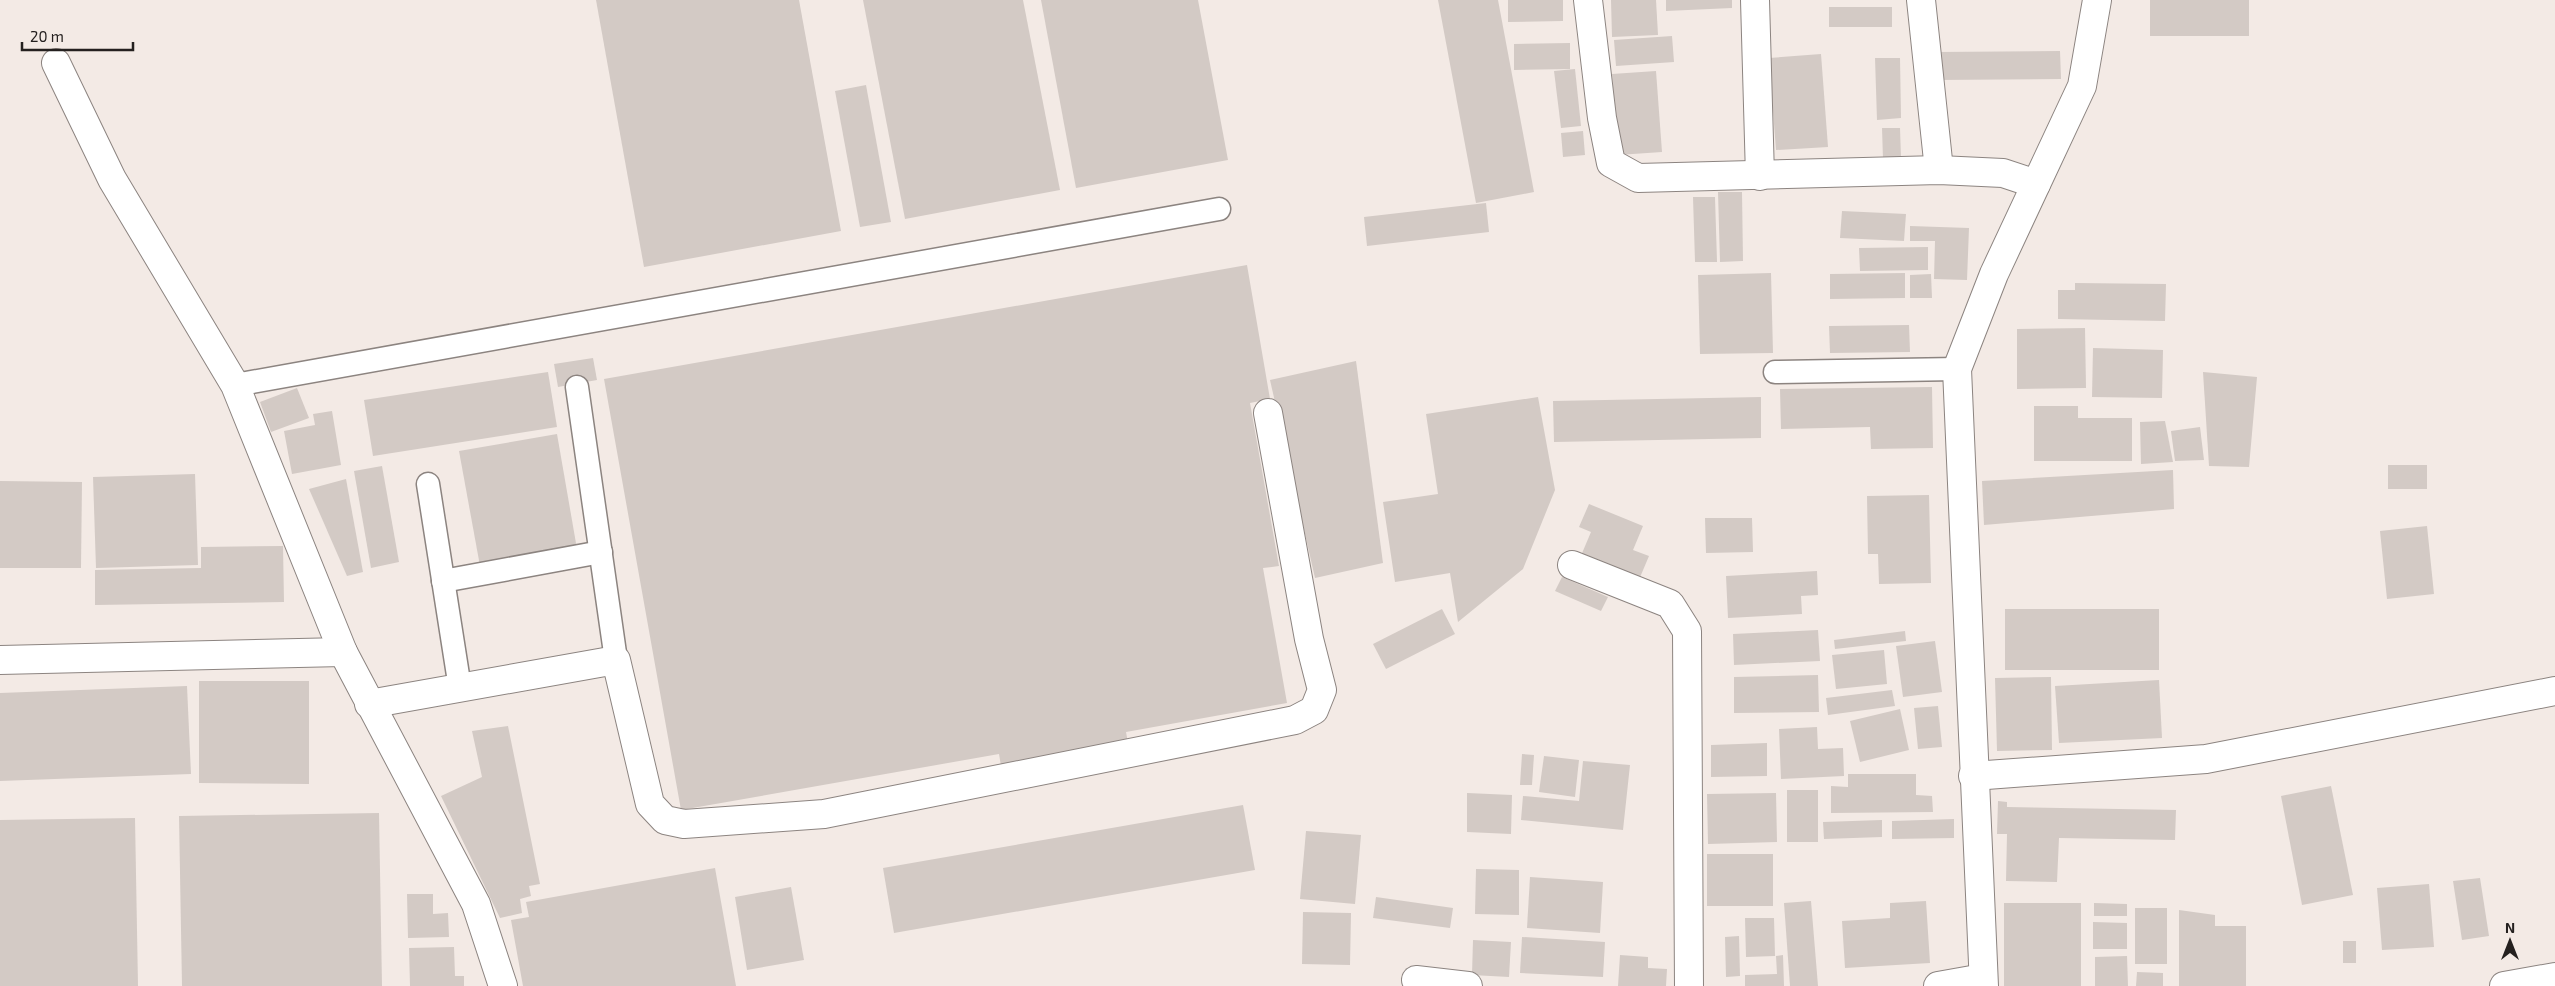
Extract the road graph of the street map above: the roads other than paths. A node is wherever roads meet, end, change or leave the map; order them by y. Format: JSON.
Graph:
{"nodes":[{"id":1,"x":1588,"y":0,"type":"edge"},
{"id":2,"x":1755,"y":0,"type":"edge"},
{"id":3,"x":1921,"y":0,"type":"edge"},
{"id":4,"x":2097,"y":0,"type":"edge"},
{"id":5,"x":56,"y":63,"type":"dead end"},
{"id":6,"x":1939,"y":170,"type":"junction"},
{"id":7,"x":1760,"y":176,"type":"junction"},
{"id":8,"x":2036,"y":184,"type":"junction"},
{"id":9,"x":1219,"y":208,"type":"dead end"},
{"id":10,"x":1957,"y":369,"type":"junction"},
{"id":11,"x":1774,"y":372,"type":"dead end"},
{"id":12,"x":235,"y":385,"type":"junction"},
{"id":13,"x":577,"y":387,"type":"dead end"},
{"id":14,"x":1268,"y":413,"type":"dead end"},
{"id":15,"x":428,"y":484,"type":"dead end"},
{"id":16,"x":600,"y":552,"type":"junction"},
{"id":17,"x":1572,"y":565,"type":"dead end"},
{"id":18,"x":443,"y":581,"type":"junction"},
{"id":19,"x":343,"y":652,"type":"junction"},
{"id":20,"x":0,"y":660,"type":"edge"},
{"id":21,"x":616,"y":660,"type":"junction"},
{"id":22,"x":460,"y":688,"type":"junction"},
{"id":23,"x":2555,"y":691,"type":"edge"},
{"id":24,"x":369,"y":704,"type":"junction"},
{"id":25,"x":1973,"y":776,"type":"junction"},
{"id":26,"x":2555,"y":977,"type":"edge"},
{"id":27,"x":1416,"y":980,"type":"dead end"},
{"id":28,"x":1983,"y":982,"type":"edge"},
{"id":29,"x":503,"y":986,"type":"edge"},
{"id":30,"x":1468,"y":986,"type":"edge"},
{"id":31,"x":1689,"y":986,"type":"edge"},
{"id":32,"x":1938,"y":986,"type":"edge"},
{"id":33,"x":2504,"y":986,"type":"edge"}],
"edges":[{"from":1,"to":7,"type":"street"},
{"from":2,"to":7,"type":"street"},
{"from":3,"to":6,"type":"street"},
{"from":4,"to":8,"type":"street"},
{"from":5,"to":12,"type":"street"},
{"from":6,"to":7,"type":"street"},
{"from":6,"to":8,"type":"street"},
{"from":8,"to":10,"type":"street"},
{"from":9,"to":12,"type":"lane"},
{"from":10,"to":11,"type":"lane"},
{"from":10,"to":25,"type":"street"},
{"from":12,"to":19,"type":"street"},
{"from":13,"to":16,"type":"lane"},
{"from":14,"to":21,"type":"street"},
{"from":15,"to":18,"type":"lane"},
{"from":16,"to":18,"type":"lane"},
{"from":16,"to":21,"type":"lane"},
{"from":17,"to":31,"type":"street"},
{"from":18,"to":22,"type":"lane"},
{"from":19,"to":20,"type":"street"},
{"from":19,"to":24,"type":"street"},
{"from":21,"to":22,"type":"street"},
{"from":22,"to":24,"type":"street"},
{"from":23,"to":25,"type":"street"},
{"from":24,"to":29,"type":"street"},
{"from":25,"to":28,"type":"street"},
{"from":26,"to":33,"type":"street"},
{"from":27,"to":30,"type":"street"},
{"from":28,"to":32,"type":"street"}]}
